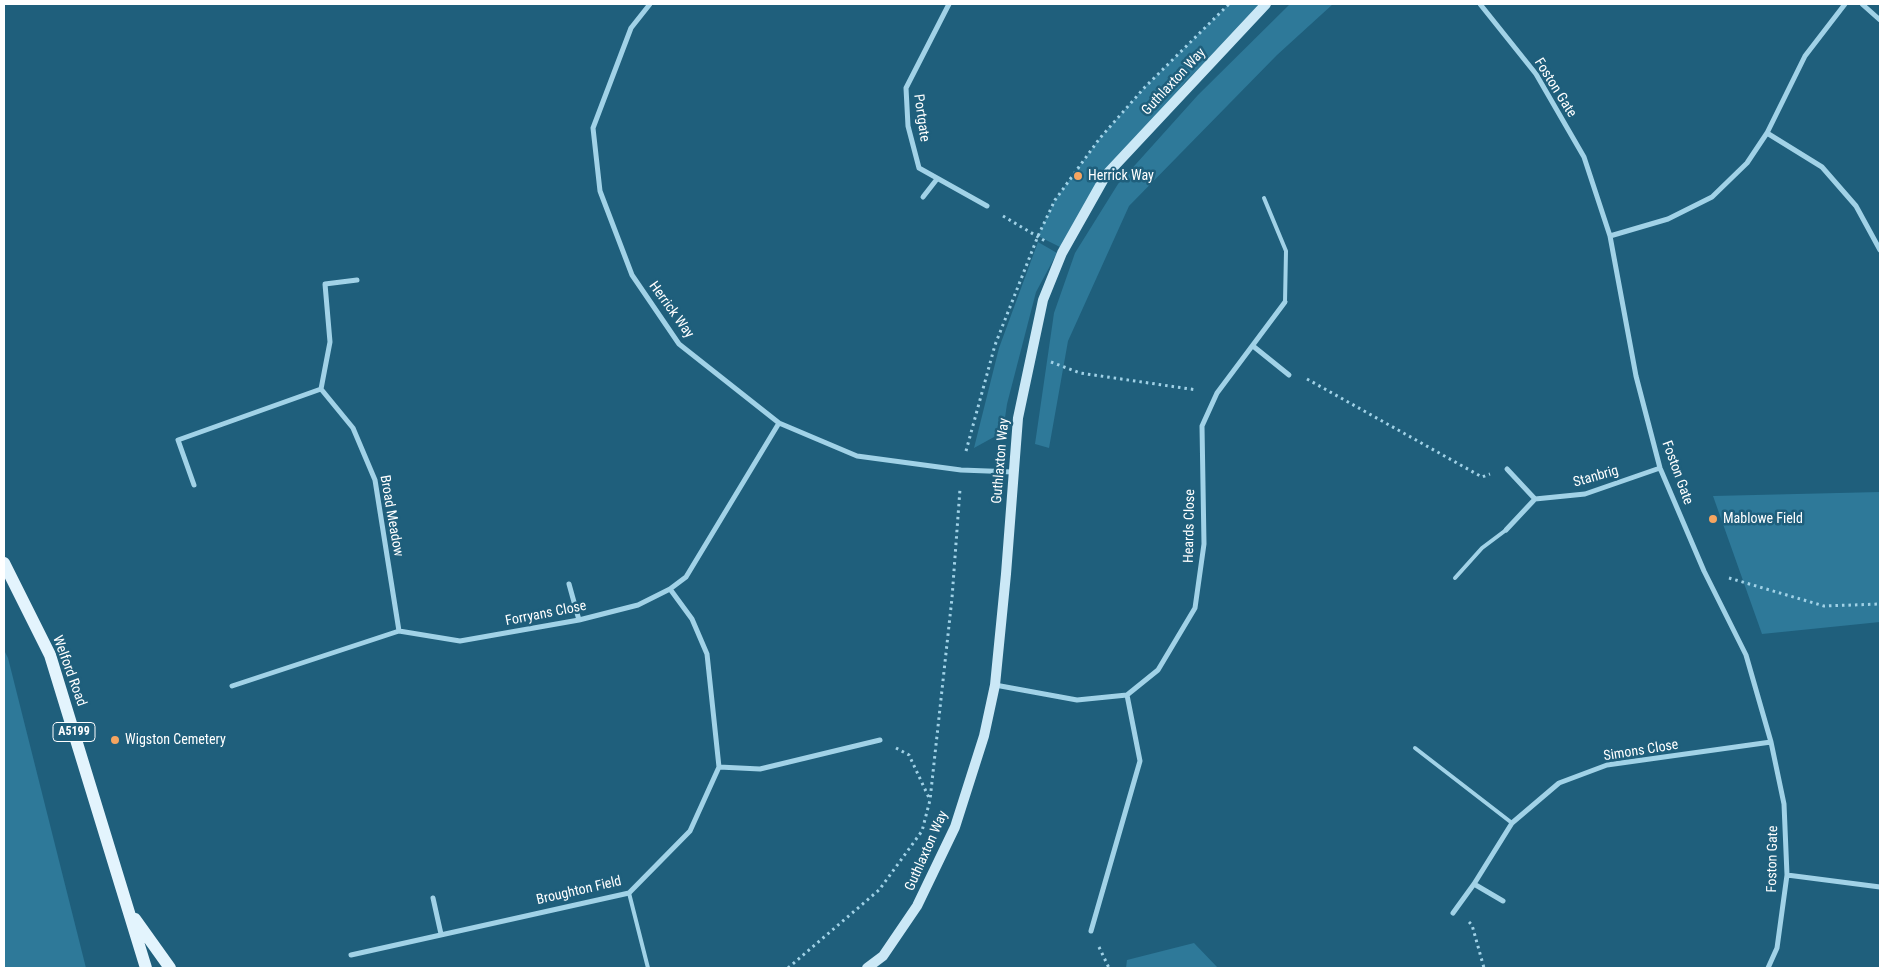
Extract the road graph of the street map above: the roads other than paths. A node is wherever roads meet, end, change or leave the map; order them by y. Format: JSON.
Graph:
{"nodes":[{"id":1,"x":650,"y":4,"type":"edge"},
{"id":2,"x":949,"y":4,"type":"edge"},
{"id":3,"x":1266,"y":4,"type":"edge"},
{"id":4,"x":1480,"y":4,"type":"edge"},
{"id":5,"x":1845,"y":4,"type":"edge"},
{"id":6,"x":1862,"y":4,"type":"edge"},
{"id":7,"x":1880,"y":20,"type":"edge"},
{"id":8,"x":1767,"y":133,"type":"junction"},
{"id":9,"x":937,"y":179,"type":"junction"},
{"id":10,"x":923,"y":197,"type":"dead end"},
{"id":11,"x":1264,"y":198,"type":"dead end"},
{"id":12,"x":987,"y":206,"type":"road end"},
{"id":13,"x":1610,"y":236,"type":"junction"},
{"id":14,"x":1880,"y":250,"type":"edge"},
{"id":15,"x":357,"y":280,"type":"dead end"},
{"id":16,"x":1285,"y":302,"type":"joint"},
{"id":17,"x":1253,"y":346,"type":"junction"},
{"id":18,"x":1289,"y":374,"type":"road end"},
{"id":19,"x":321,"y":389,"type":"junction"},
{"id":20,"x":779,"y":423,"type":"junction"},
{"id":21,"x":1660,"y":468,"type":"junction"},
{"id":22,"x":1507,"y":469,"type":"road end"},
{"id":23,"x":1014,"y":472,"type":"junction"},
{"id":24,"x":194,"y":485,"type":"dead end"},
{"id":25,"x":1535,"y":499,"type":"junction"},
{"id":26,"x":1506,"y":530,"type":"joint"},
{"id":27,"x":4,"y":563,"type":"edge"},
{"id":28,"x":1455,"y":578,"type":"dead end"},
{"id":29,"x":569,"y":584,"type":"dead end"},
{"id":30,"x":670,"y":589,"type":"junction"},
{"id":31,"x":579,"y":620,"type":"junction"},
{"id":32,"x":399,"y":631,"type":"junction"},
{"id":33,"x":995,"y":685,"type":"junction"},
{"id":34,"x":232,"y":686,"type":"dead end"},
{"id":35,"x":1127,"y":695,"type":"junction"},
{"id":36,"x":880,"y":740,"type":"road end"},
{"id":37,"x":1771,"y":742,"type":"junction"},
{"id":38,"x":1415,"y":748,"type":"dead end"},
{"id":39,"x":720,"y":767,"type":"junction"},
{"id":40,"x":1512,"y":823,"type":"junction"},
{"id":41,"x":1787,"y":875,"type":"junction"},
{"id":42,"x":1474,"y":884,"type":"junction"},
{"id":43,"x":1880,"y":888,"type":"edge"},
{"id":44,"x":629,"y":893,"type":"junction"},
{"id":45,"x":433,"y":898,"type":"dead end"},
{"id":46,"x":1503,"y":901,"type":"dead end"},
{"id":47,"x":128,"y":908,"type":"junction"},
{"id":48,"x":1454,"y":913,"type":"road end"},
{"id":49,"x":1091,"y":930,"type":"dead end"},
{"id":50,"x":441,"y":934,"type":"junction"},
{"id":51,"x":350,"y":955,"type":"dead end"},
{"id":52,"x":146,"y":968,"type":"edge"},
{"id":53,"x":170,"y":968,"type":"edge"},
{"id":54,"x":648,"y":968,"type":"edge"},
{"id":55,"x":867,"y":968,"type":"edge"},
{"id":56,"x":1768,"y":968,"type":"edge"}],
"edges":[{"from":1,"to":20,"type":"street","name":"Herrick Way"},
{"from":2,"to":9,"type":"street","name":"Portgate"},
{"from":3,"to":23,"type":"street","name":"Guthlaxton Way"},
{"from":4,"to":13,"type":"street","name":"Foston Gate"},
{"from":5,"to":8,"type":"street"},
{"from":6,"to":7,"type":"street"},
{"from":8,"to":13,"type":"street"},
{"from":8,"to":14,"type":"street"},
{"from":9,"to":10,"type":"street"},
{"from":9,"to":12,"type":"street","name":"Portgate"},
{"from":11,"to":16,"type":"lane"},
{"from":13,"to":21,"type":"street","name":"Foston Gate"},
{"from":15,"to":19,"type":"street"},
{"from":16,"to":17,"type":"street","name":"Heards Close"},
{"from":17,"to":18,"type":"street"},
{"from":17,"to":35,"type":"street","name":"Heards Close"},
{"from":19,"to":24,"type":"street"},
{"from":19,"to":32,"type":"street","name":"Broad Meadow"},
{"from":20,"to":23,"type":"street","name":"Herrick Way"},
{"from":20,"to":30,"type":"street","name":"Forryans Close"},
{"from":21,"to":25,"type":"street","name":"Stanbrig"},
{"from":21,"to":37,"type":"street","name":"Foston Gate"},
{"from":22,"to":25,"type":"street"},
{"from":23,"to":33,"type":"street","name":"Guthlaxton Way"},
{"from":25,"to":26,"type":"street"},
{"from":26,"to":28,"type":"lane"},
{"from":27,"to":47,"type":"main road","name":"Welford Road","number":"A5199"},
{"from":29,"to":31,"type":"street"},
{"from":30,"to":31,"type":"street","name":"Forryans Close"},
{"from":30,"to":39,"type":"street"},
{"from":31,"to":32,"type":"street","name":"Forryans Close"},
{"from":32,"to":34,"type":"street","name":"Forryans Close"},
{"from":33,"to":35,"type":"street"},
{"from":33,"to":55,"type":"street","name":"Guthlaxton Way"},
{"from":35,"to":49,"type":"street"},
{"from":36,"to":39,"type":"street"},
{"from":37,"to":40,"type":"street","name":"Simons Close"},
{"from":37,"to":41,"type":"street","name":"Foston Gate"},
{"from":38,"to":40,"type":"lane"},
{"from":39,"to":44,"type":"street","name":"Broughton Field"},
{"from":40,"to":42,"type":"street","name":"Simons Close"},
{"from":41,"to":43,"type":"street"},
{"from":41,"to":56,"type":"street","name":"Foston Gate"},
{"from":42,"to":46,"type":"street"},
{"from":42,"to":48,"type":"street","name":"Simons Close"},
{"from":44,"to":50,"type":"street","name":"Broughton Field"},
{"from":44,"to":54,"type":"lane"},
{"from":45,"to":50,"type":"street"},
{"from":47,"to":52,"type":"main road","name":"Welford Road","number":"A5199"},
{"from":47,"to":53,"type":"main road","name":"Welford Road","number":"A5199"},
{"from":50,"to":51,"type":"street","name":"Broughton Field"}]}
